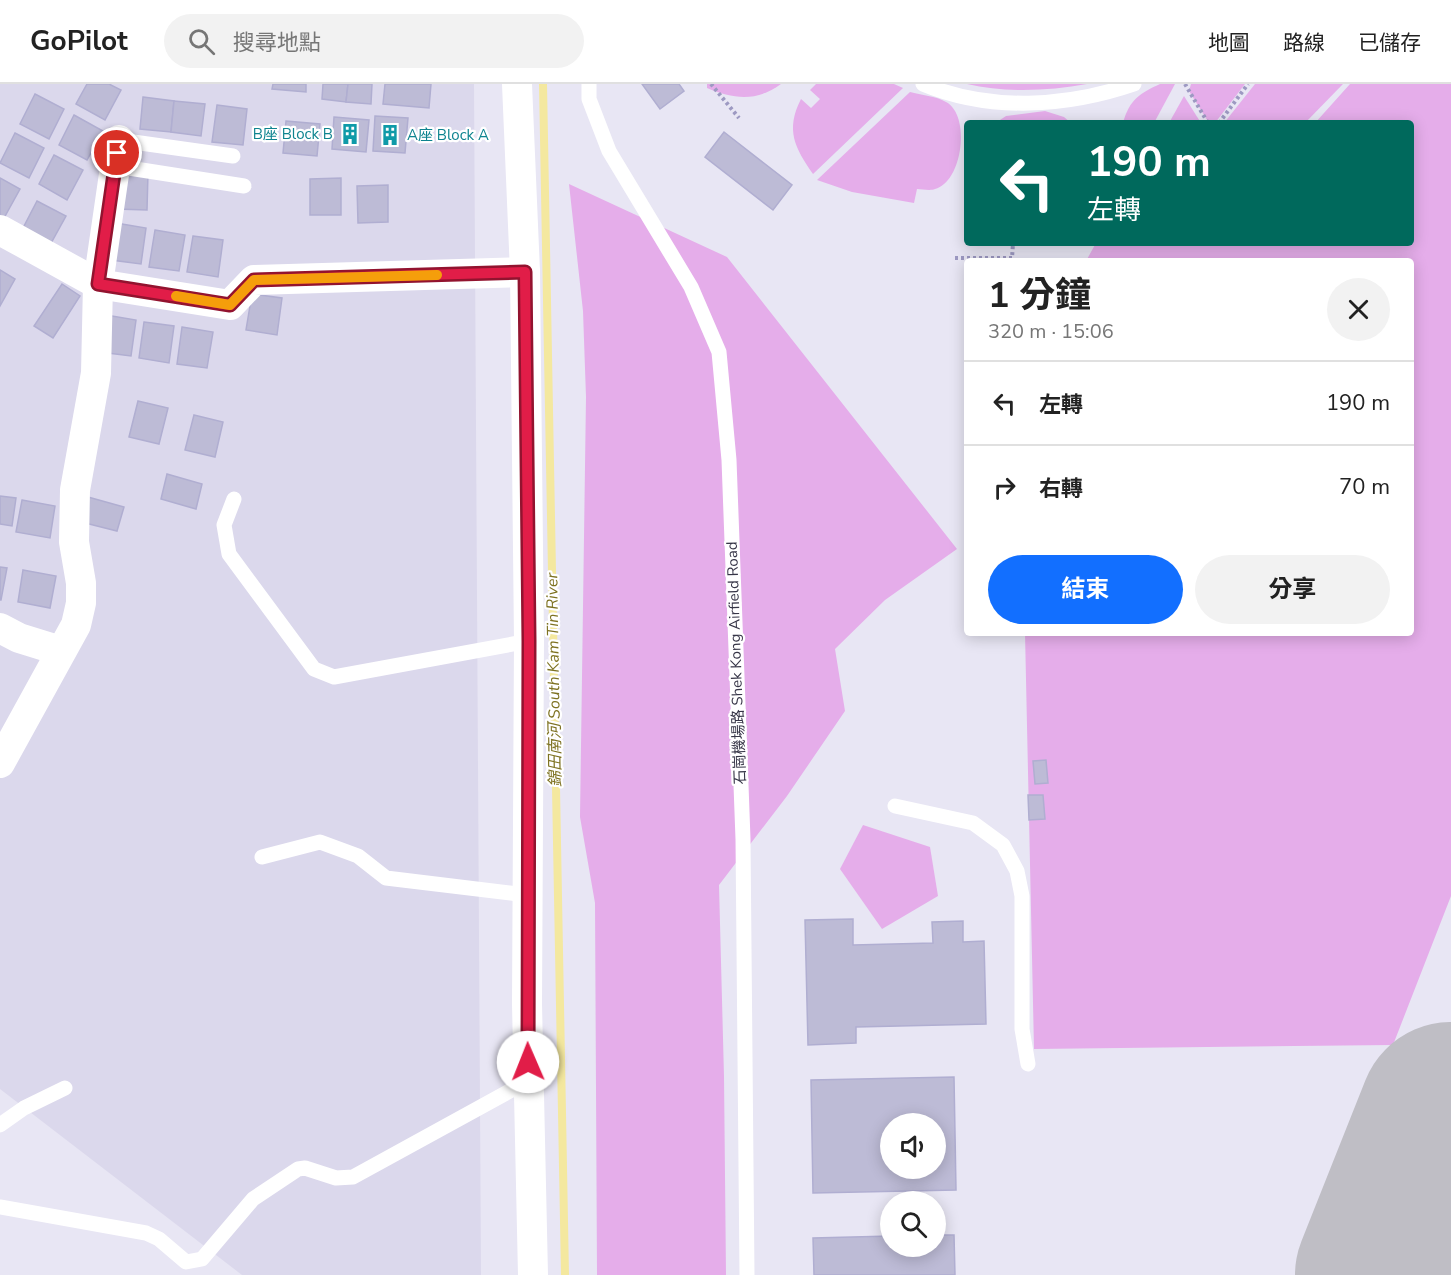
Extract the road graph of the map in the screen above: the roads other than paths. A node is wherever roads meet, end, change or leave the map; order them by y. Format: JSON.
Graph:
{"nodes":[{"id":1,"x":590,"y":84,"type":"edge"},
{"id":2,"x":923,"y":84,"type":"edge"},
{"id":3,"x":1134,"y":84,"type":"edge"},
{"id":4,"x":510,"y":85,"type":"edge"},
{"id":5,"x":117,"y":153,"type":"junction"},
{"id":6,"x":233,"y":156,"type":"dead end"},
{"id":7,"x":244,"y":186,"type":"dead end"},
{"id":8,"x":0,"y":230,"type":"edge"},
{"id":9,"x":525,"y":272,"type":"junction"},
{"id":10,"x":98,"y":284,"type":"junction"},
{"id":11,"x":234,"y":499,"type":"dead end"},
{"id":12,"x":0,"y":628,"type":"edge"},
{"id":13,"x":529,"y":641,"type":"junction"},
{"id":14,"x":61,"y":651,"type":"junction"},
{"id":15,"x":0,"y":763,"type":"edge"},
{"id":16,"x":895,"y":806,"type":"dead end"},
{"id":17,"x":262,"y":857,"type":"dead end"},
{"id":18,"x":527,"y":895,"type":"junction"},
{"id":19,"x":1028,"y":1064,"type":"dead end"},
{"id":20,"x":528,"y":1081,"type":"junction"},
{"id":21,"x":64,"y":1088,"type":"dead end"},
{"id":22,"x":0,"y":1125,"type":"edge"},
{"id":23,"x":0,"y":1207,"type":"edge"},
{"id":24,"x":533,"y":1275,"type":"edge"},
{"id":25,"x":747,"y":1275,"type":"edge"}],
"edges":[{"from":1,"to":25,"type":"lane","name":"石崗機場路 Shek Kong Airfield Road"},
{"from":2,"to":3,"type":"lane"},
{"from":4,"to":9,"type":"street"},
{"from":5,"to":6,"type":"lane"},
{"from":5,"to":7,"type":"lane"},
{"from":5,"to":10,"type":"street"},
{"from":8,"to":10,"type":"street"},
{"from":9,"to":10,"type":"street"},
{"from":9,"to":13,"type":"street"},
{"from":10,"to":14,"type":"street"},
{"from":11,"to":13,"type":"lane"},
{"from":12,"to":14,"type":"street"},
{"from":13,"to":18,"type":"street"},
{"from":14,"to":15,"type":"street"},
{"from":16,"to":19,"type":"lane"},
{"from":17,"to":18,"type":"lane"},
{"from":18,"to":20,"type":"street"},
{"from":20,"to":23,"type":"lane"},
{"from":20,"to":24,"type":"street"},
{"from":21,"to":22,"type":"lane"}]}
